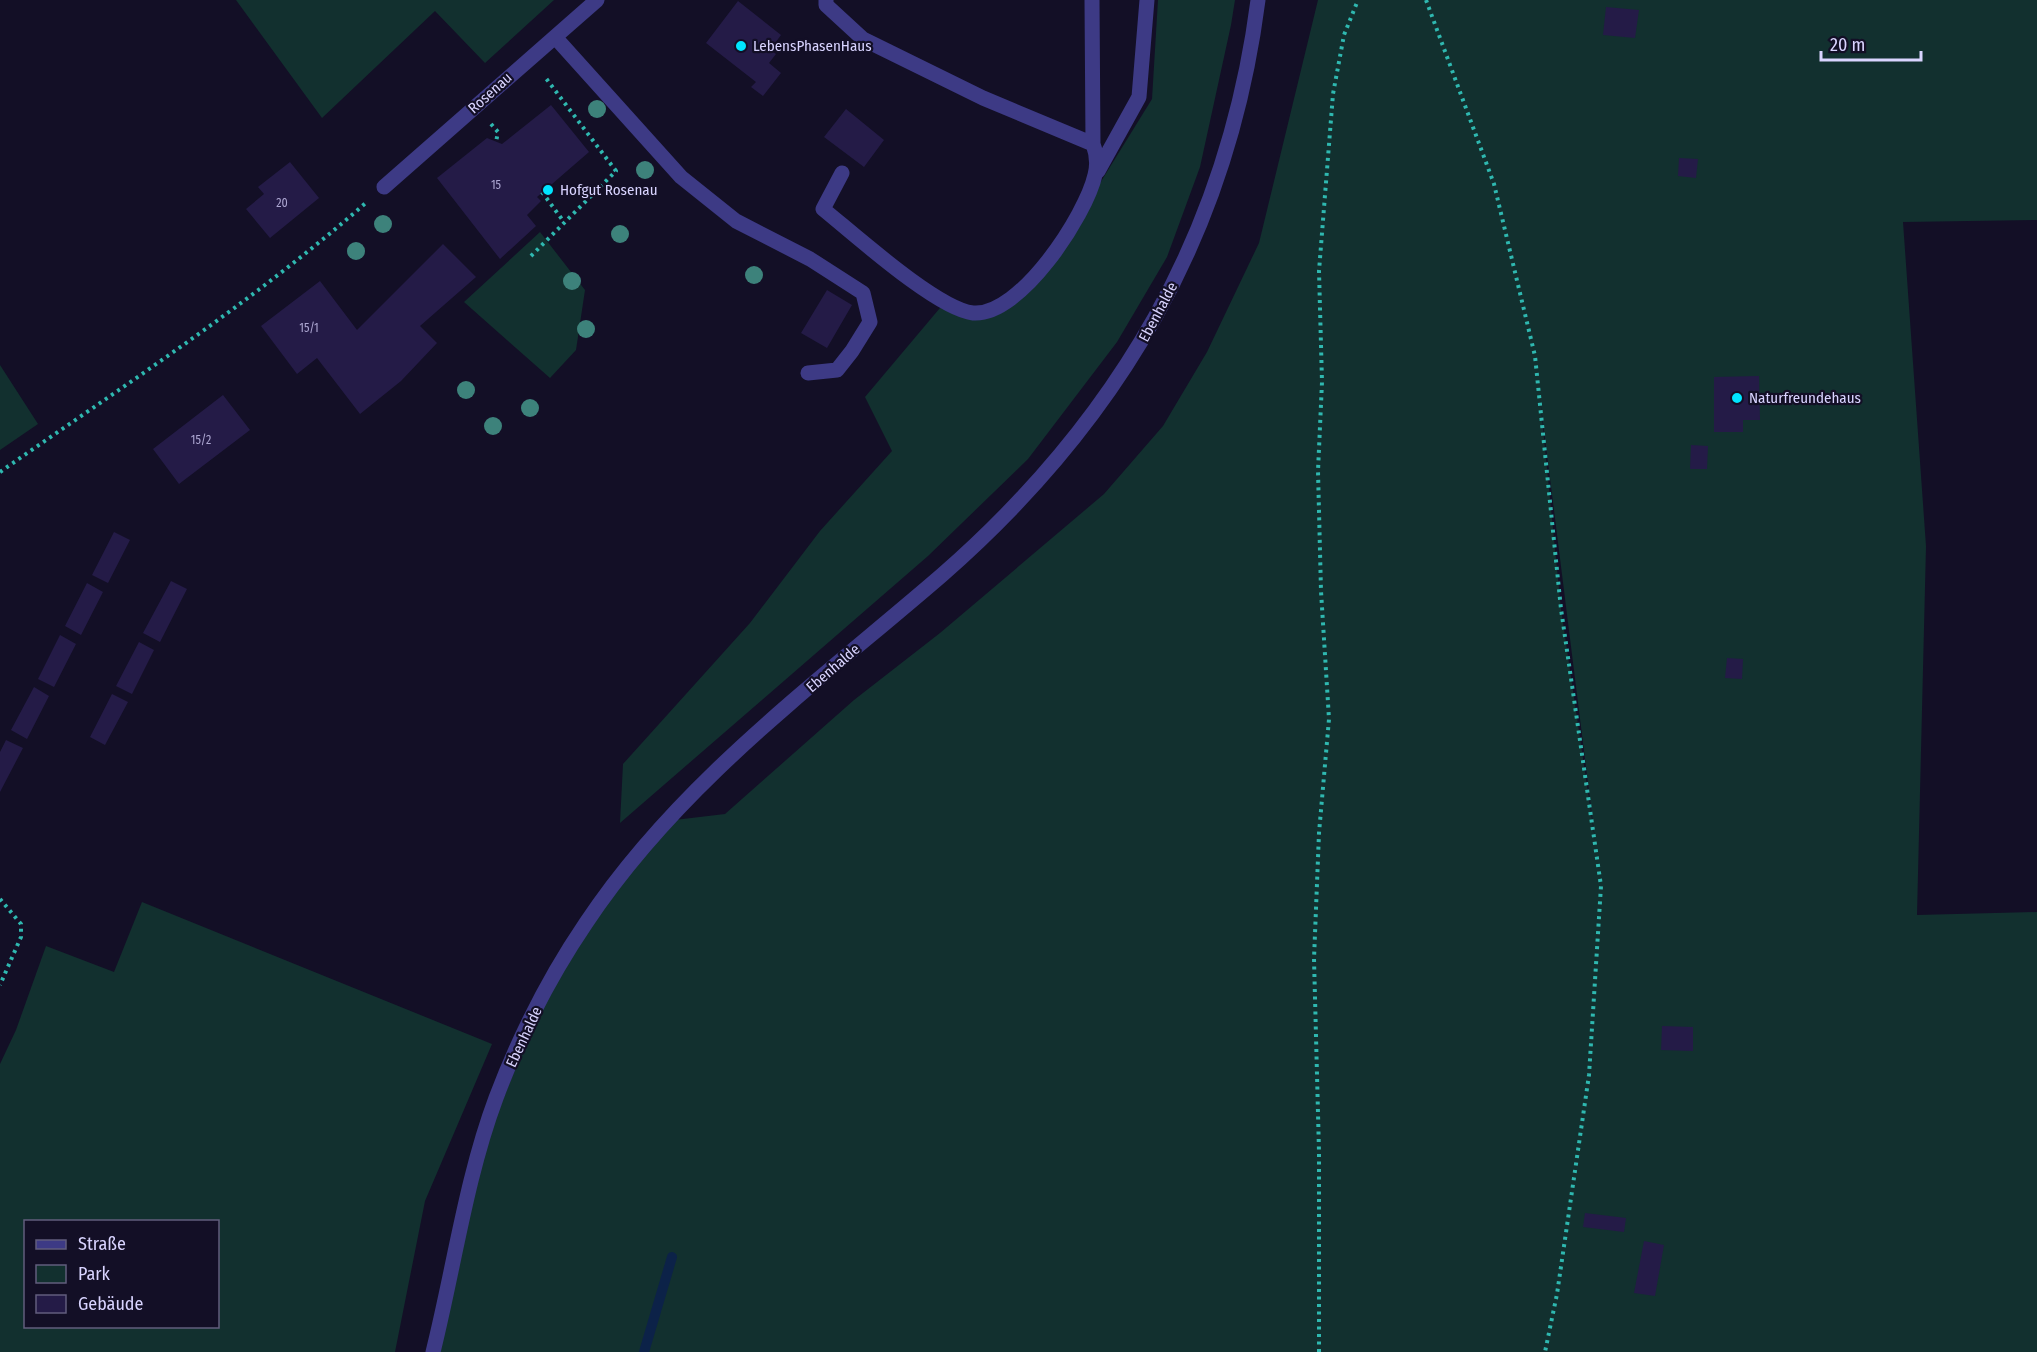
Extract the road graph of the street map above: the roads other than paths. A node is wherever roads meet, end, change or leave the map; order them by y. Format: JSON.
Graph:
{"nodes":[{"id":1,"x":597,"y":0,"type":"edge"},
{"id":2,"x":826,"y":0,"type":"edge"},
{"id":3,"x":1092,"y":0,"type":"edge"},
{"id":4,"x":1148,"y":0,"type":"edge"},
{"id":5,"x":1258,"y":0,"type":"edge"},
{"id":6,"x":555,"y":37,"type":"junction"},
{"id":7,"x":1093,"y":144,"type":"junction"},
{"id":8,"x":842,"y":172,"type":"dead end"},
{"id":9,"x":1095,"y":177,"type":"junction"},
{"id":10,"x":384,"y":187,"type":"road end"},
{"id":11,"x":808,"y":373,"type":"dead end"},
{"id":12,"x":433,"y":1352,"type":"edge"}],
"edges":[{"from":1,"to":6,"type":"street","name":"Rosenau"},
{"from":2,"to":7,"type":"street"},
{"from":3,"to":7,"type":"street"},
{"from":4,"to":9,"type":"street"},
{"from":5,"to":12,"type":"street","name":"Ebenhalde"},
{"from":6,"to":10,"type":"street","name":"Rosenau"},
{"from":6,"to":11,"type":"street"},
{"from":7,"to":9,"type":"street"},
{"from":8,"to":9,"type":"street"}]}
